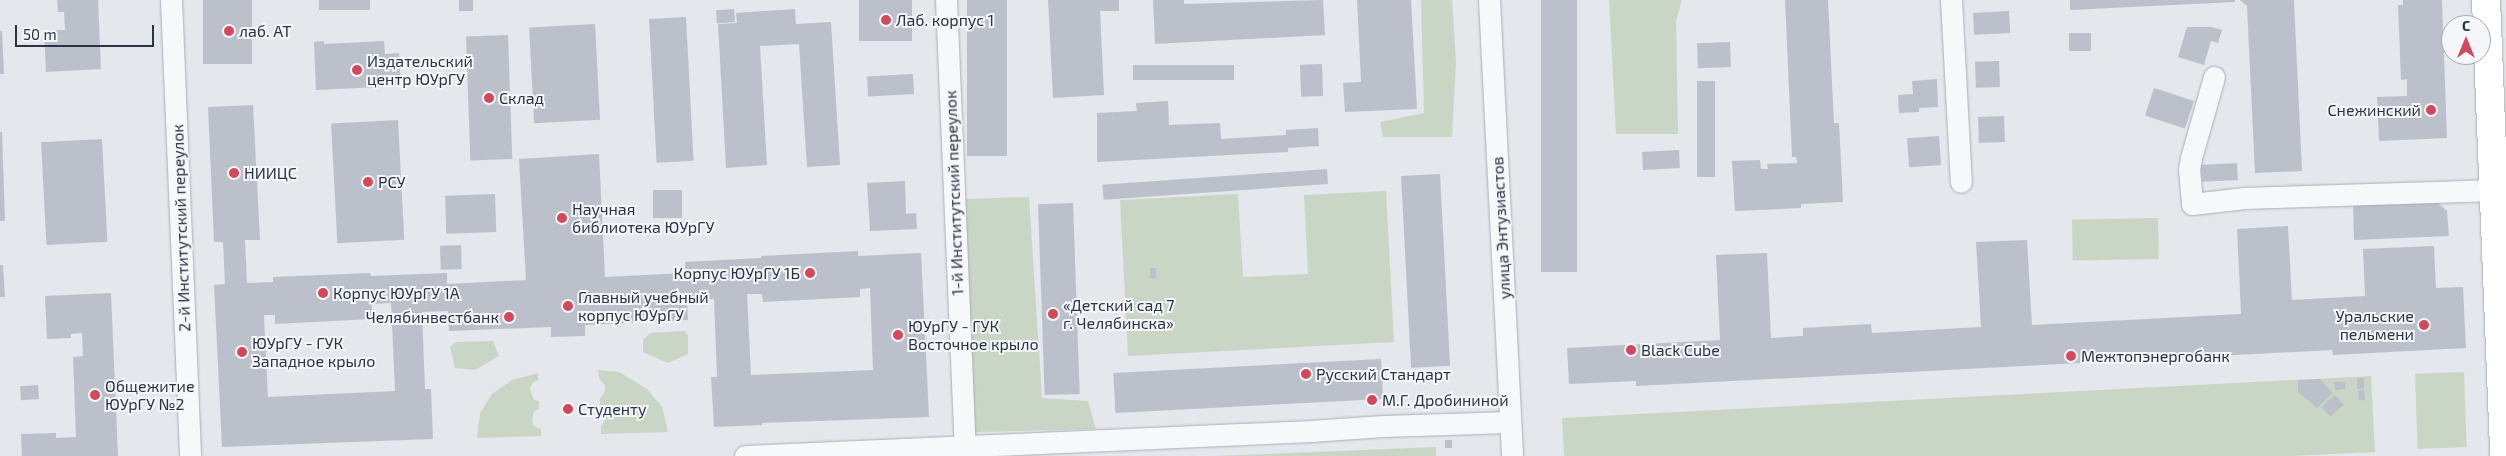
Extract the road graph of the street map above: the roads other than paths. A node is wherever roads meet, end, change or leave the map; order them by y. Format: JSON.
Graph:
{"nodes":[{"id":1,"x":171,"y":0,"type":"edge"},
{"id":2,"x":946,"y":0,"type":"edge"},
{"id":3,"x":1489,"y":0,"type":"edge"},
{"id":4,"x":1951,"y":0,"type":"edge"},
{"id":5,"x":2486,"y":0,"type":"edge"},
{"id":6,"x":2214,"y":77,"type":"dead end"},
{"id":7,"x":1961,"y":182,"type":"dead end"},
{"id":8,"x":2494,"y":190,"type":"junction"},
{"id":9,"x":1510,"y":422,"type":"junction"},
{"id":10,"x":965,"y":446,"type":"junction"},
{"id":11,"x":190,"y":456,"type":"edge"},
{"id":12,"x":745,"y":456,"type":"edge"},
{"id":13,"x":1512,"y":456,"type":"edge"},
{"id":14,"x":2504,"y":456,"type":"edge"}],
"edges":[{"from":1,"to":11,"type":"street","name":"2-й Институтский переулок"},
{"from":2,"to":10,"type":"street","name":"1-й Институтский переулок"},
{"from":3,"to":9,"type":"street","name":"улица Энтузиастов"},
{"from":4,"to":7,"type":"street"},
{"from":5,"to":8,"type":"main road"},
{"from":6,"to":8,"type":"street"},
{"from":8,"to":14,"type":"main road"},
{"from":9,"to":10,"type":"street"},
{"from":9,"to":13,"type":"street","name":"улица Энтузиастов"},
{"from":10,"to":12,"type":"street"}]}
